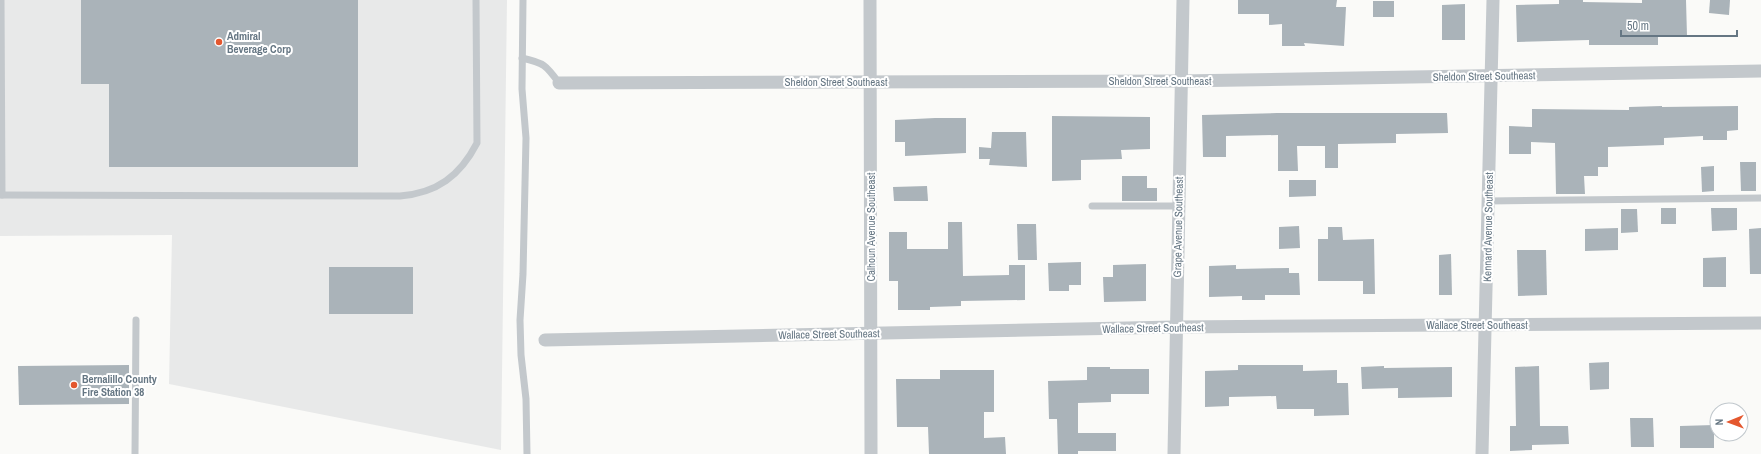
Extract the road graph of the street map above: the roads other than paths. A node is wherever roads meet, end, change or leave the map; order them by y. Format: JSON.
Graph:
{"nodes":[{"id":1,"x":2,"y":0,"type":"edge"},
{"id":2,"x":476,"y":0,"type":"edge"},
{"id":3,"x":523,"y":0,"type":"edge"},
{"id":4,"x":870,"y":0,"type":"edge"},
{"id":5,"x":1183,"y":0,"type":"edge"},
{"id":6,"x":1493,"y":0,"type":"edge"},
{"id":7,"x":522,"y":58,"type":"junction"},
{"id":8,"x":1761,"y":71,"type":"edge"},
{"id":9,"x":1491,"y":76,"type":"junction"},
{"id":10,"x":1181,"y":81,"type":"junction"},
{"id":11,"x":871,"y":82,"type":"junction"},
{"id":12,"x":559,"y":84,"type":"joint"},
{"id":13,"x":1,"y":195,"type":"edge"},
{"id":14,"x":1761,"y":198,"type":"edge"},
{"id":15,"x":1488,"y":201,"type":"junction"},
{"id":16,"x":1092,"y":206,"type":"dead end"},
{"id":17,"x":1178,"y":206,"type":"junction"},
{"id":18,"x":136,"y":320,"type":"dead end"},
{"id":19,"x":1761,"y":323,"type":"edge"},
{"id":20,"x":1485,"y":325,"type":"junction"},
{"id":21,"x":1176,"y":327,"type":"junction"},
{"id":22,"x":871,"y":333,"type":"junction"},
{"id":23,"x":545,"y":340,"type":"dead end"},
{"id":24,"x":135,"y":454,"type":"edge"},
{"id":25,"x":527,"y":454,"type":"edge"},
{"id":26,"x":871,"y":454,"type":"edge"},
{"id":27,"x":1174,"y":454,"type":"edge"},
{"id":28,"x":1482,"y":454,"type":"edge"}],
"edges":[{"from":1,"to":13,"type":"lane"},
{"from":2,"to":13,"type":"lane"},
{"from":3,"to":7,"type":"lane"},
{"from":4,"to":11,"type":"street","name":"Calhoun Avenue Southeast"},
{"from":5,"to":10,"type":"street","name":"Grape Avenue Southeast"},
{"from":6,"to":9,"type":"street","name":"Kennard Avenue Southeast"},
{"from":7,"to":12,"type":"lane"},
{"from":7,"to":25,"type":"lane"},
{"from":8,"to":9,"type":"street","name":"Sheldon Street Southeast"},
{"from":9,"to":10,"type":"street","name":"Sheldon Street Southeast"},
{"from":9,"to":15,"type":"street","name":"Kennard Avenue Southeast"},
{"from":10,"to":11,"type":"street","name":"Sheldon Street Southeast"},
{"from":10,"to":17,"type":"street","name":"Grape Avenue Southeast"},
{"from":11,"to":12,"type":"street","name":"Sheldon Street Southeast"},
{"from":11,"to":22,"type":"street","name":"Calhoun Avenue Southeast"},
{"from":14,"to":15,"type":"lane"},
{"from":15,"to":20,"type":"street","name":"Kennard Avenue Southeast"},
{"from":16,"to":17,"type":"lane"},
{"from":17,"to":21,"type":"street","name":"Grape Avenue Southeast"},
{"from":18,"to":24,"type":"lane"},
{"from":19,"to":20,"type":"street","name":"Wallace Street Southeast"},
{"from":20,"to":21,"type":"street","name":"Wallace Street Southeast"},
{"from":20,"to":28,"type":"street","name":"Kennard Avenue Southeast"},
{"from":21,"to":22,"type":"street","name":"Wallace Street Southeast"},
{"from":21,"to":27,"type":"street","name":"Grape Avenue Southeast"},
{"from":22,"to":23,"type":"street","name":"Wallace Street Southeast"},
{"from":22,"to":26,"type":"street","name":"Calhoun Avenue Southeast"}]}
